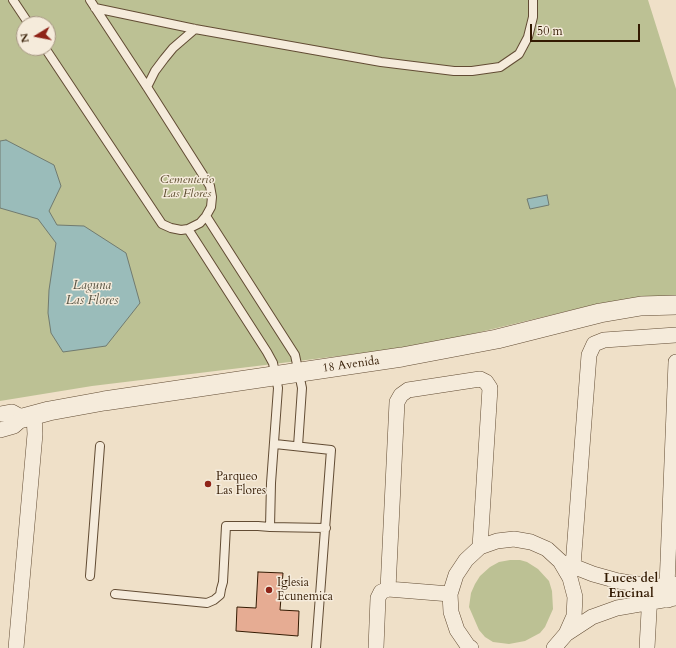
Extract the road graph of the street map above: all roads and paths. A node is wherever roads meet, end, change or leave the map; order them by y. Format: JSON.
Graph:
{"nodes":[{"id":1,"x":13,"y":0,"type":"edge"},
{"id":2,"x":90,"y":0,"type":"edge"},
{"id":3,"x":533,"y":0,"type":"edge"},
{"id":4,"x":95,"y":8,"type":"junction"},
{"id":5,"x":24,"y":16,"type":"edge"},
{"id":6,"x":196,"y":29,"type":"junction"},
{"id":7,"x":50,"y":56,"type":"edge"},
{"id":8,"x":147,"y":87,"type":"junction"},
{"id":9,"x":206,"y":216,"type":"junction"},
{"id":10,"x":188,"y":229,"type":"junction"},
{"id":11,"x":676,"y":305,"type":"edge"},
{"id":12,"x":676,"y":335,"type":"edge"},
{"id":13,"x":676,"y":362,"type":"edge"},
{"id":14,"x":299,"y":372,"type":"junction"},
{"id":15,"x":275,"y":375,"type":"junction"},
{"id":16,"x":0,"y":414,"type":"edge"},
{"id":17,"x":29,"y":416,"type":"junction"},
{"id":18,"x":0,"y":430,"type":"edge"},
{"id":19,"x":275,"y":444,"type":"junction"},
{"id":20,"x":100,"y":446,"type":"dead end"},
{"id":21,"x":298,"y":446,"type":"junction"},
{"id":22,"x":270,"y":527,"type":"junction"},
{"id":23,"x":326,"y":528,"type":"junction"},
{"id":24,"x":480,"y":547,"type":"junction"},
{"id":25,"x":567,"y":563,"type":"junction"},
{"id":26,"x":90,"y":576,"type":"dead end"},
{"id":27,"x":650,"y":586,"type":"junction"},
{"id":28,"x":388,"y":589,"type":"junction"},
{"id":29,"x":672,"y":592,"type":"edge"},
{"id":30,"x":115,"y":594,"type":"dead end"},
{"id":31,"x":450,"y":594,"type":"junction"},
{"id":32,"x":649,"y":603,"type":"junction"},
{"id":33,"x":566,"y":634,"type":"junction"},
{"id":34,"x":469,"y":647,"type":"edge"},
{"id":35,"x":16,"y":648,"type":"edge"},
{"id":36,"x":316,"y":648,"type":"edge"},
{"id":37,"x":376,"y":648,"type":"edge"},
{"id":38,"x":554,"y":648,"type":"edge"},
{"id":39,"x":647,"y":648,"type":"edge"}],
"edges":[{"from":1,"to":5,"type":"lane"},
{"from":2,"to":4,"type":"lane"},
{"from":3,"to":6,"type":"lane"},
{"from":4,"to":6,"type":"lane"},
{"from":4,"to":8,"type":"lane"},
{"from":6,"to":8,"type":"lane"},
{"from":7,"to":10,"type":"lane"},
{"from":8,"to":9,"type":"lane"},
{"from":9,"to":10,"type":"lane"},
{"from":9,"to":14,"type":"lane"},
{"from":10,"to":15,"type":"lane"},
{"from":11,"to":14,"type":"street","name":"18 Avenida"},
{"from":12,"to":25,"type":"street"},
{"from":13,"to":29,"type":"street"},
{"from":14,"to":15,"type":"street","name":"18 Avenida"},
{"from":14,"to":21,"type":"lane"},
{"from":15,"to":17,"type":"street","name":"18 Avenida"},
{"from":15,"to":19,"type":"lane"},
{"from":16,"to":17,"type":"street","name":"18 Avenida"},
{"from":17,"to":18,"type":"street","name":"18 Avenida"},
{"from":17,"to":35,"type":"street"},
{"from":19,"to":21,"type":"lane"},
{"from":19,"to":22,"type":"lane"},
{"from":20,"to":26,"type":"lane"},
{"from":21,"to":23,"type":"lane"},
{"from":22,"to":23,"type":"lane"},
{"from":22,"to":30,"type":"lane"},
{"from":23,"to":36,"type":"lane"},
{"from":24,"to":25,"type":"street"},
{"from":24,"to":28,"type":"street"},
{"from":24,"to":31,"type":"street"},
{"from":25,"to":27,"type":"street"},
{"from":25,"to":33,"type":"street"},
{"from":27,"to":29,"type":"street"},
{"from":27,"to":32,"type":"street"},
{"from":28,"to":31,"type":"street"},
{"from":28,"to":37,"type":"street"},
{"from":29,"to":32,"type":"street"},
{"from":31,"to":34,"type":"street"},
{"from":32,"to":33,"type":"street"},
{"from":32,"to":39,"type":"street"},
{"from":33,"to":38,"type":"street"}]}
